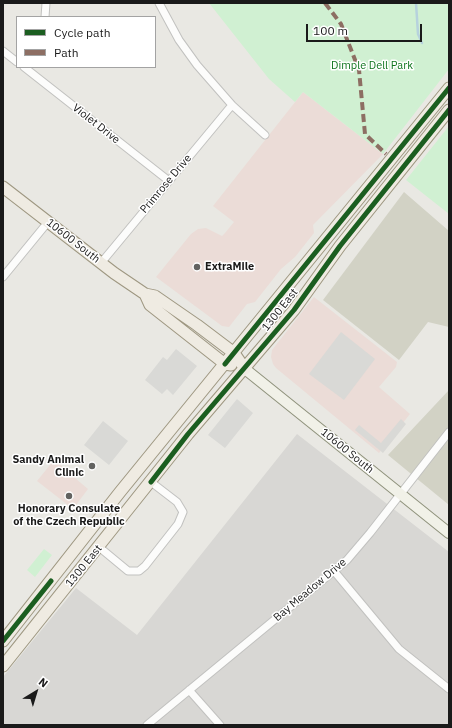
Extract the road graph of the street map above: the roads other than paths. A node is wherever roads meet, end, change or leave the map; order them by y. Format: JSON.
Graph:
{"nodes":[{"id":1,"x":46,"y":3,"type":"edge"},
{"id":2,"x":159,"y":3,"type":"edge"},
{"id":3,"x":45,"y":16,"type":"edge"},
{"id":4,"x":3,"y":51,"type":"edge"},
{"id":5,"x":16,"y":61,"type":"edge"},
{"id":6,"x":25,"y":68,"type":"edge"},
{"id":7,"x":449,"y":88,"type":"edge"},
{"id":8,"x":232,"y":105,"type":"junction"},
{"id":9,"x":449,"y":110,"type":"edge"},
{"id":10,"x":265,"y":135,"type":"dead end"},
{"id":11,"x":168,"y":181,"type":"junction"},
{"id":12,"x":3,"y":186,"type":"edge"},
{"id":13,"x":48,"y":222,"type":"junction"},
{"id":14,"x":102,"y":263,"type":"junction"},
{"id":15,"x":3,"y":277,"type":"edge"},
{"id":16,"x":145,"y":294,"type":"junction"},
{"id":17,"x":234,"y":353,"type":"junction"},
{"id":18,"x":226,"y":364,"type":"junction"},
{"id":19,"x":245,"y":369,"type":"junction"},
{"id":20,"x":449,"y":432,"type":"edge"},
{"id":21,"x":151,"y":482,"type":"junction"},
{"id":22,"x":401,"y":494,"type":"junction"},
{"id":23,"x":449,"y":533,"type":"edge"},
{"id":24,"x":99,"y":547,"type":"junction"},
{"id":25,"x":334,"y":571,"type":"junction"},
{"id":26,"x":3,"y":641,"type":"edge"},
{"id":27,"x":3,"y":666,"type":"edge"},
{"id":28,"x":449,"y":689,"type":"edge"},
{"id":29,"x":189,"y":690,"type":"junction"},
{"id":30,"x":147,"y":725,"type":"edge"},
{"id":31,"x":220,"y":725,"type":"edge"}],
"edges":[{"from":1,"to":3,"type":"street"},
{"from":2,"to":8,"type":"street"},
{"from":4,"to":5,"type":"street"},
{"from":6,"to":11,"type":"street","name":"Violet Drive"},
{"from":7,"to":17,"type":"main road","name":"1300 East"},
{"from":8,"to":10,"type":"street"},
{"from":8,"to":11,"type":"street","name":"Primrose Drive"},
{"from":9,"to":19,"type":"main road","name":"1300 East"},
{"from":11,"to":14,"type":"street","name":"Primrose Drive"},
{"from":12,"to":13,"type":"main road","name":"10600 South"},
{"from":13,"to":14,"type":"main road","name":"10600 South"},
{"from":13,"to":15,"type":"street"},
{"from":14,"to":16,"type":"main road","name":"10600 South"},
{"from":16,"to":17,"type":"main road","name":"10600 South"},
{"from":16,"to":18,"type":"main road","name":"10600 South"},
{"from":17,"to":18,"type":"main road","name":"1300 East"},
{"from":17,"to":19,"type":"main road","name":"10600 South"},
{"from":18,"to":19,"type":"main road","name":"10600 South"},
{"from":18,"to":26,"type":"main road","name":"1300 East"},
{"from":19,"to":21,"type":"main road","name":"1300 East"},
{"from":19,"to":22,"type":"main road","name":"10600 South"},
{"from":20,"to":22,"type":"street","name":"Bay Meadow Drive"},
{"from":21,"to":24,"type":"main road","name":"1300 East"},
{"from":21,"to":24,"type":"street"},
{"from":22,"to":23,"type":"main road","name":"10600 South"},
{"from":22,"to":25,"type":"street","name":"Bay Meadow Drive"},
{"from":24,"to":27,"type":"main road","name":"1300 East"},
{"from":25,"to":28,"type":"street"},
{"from":25,"to":29,"type":"street","name":"Bay Meadow Drive"},
{"from":29,"to":30,"type":"street","name":"Bay Meadow Drive"},
{"from":29,"to":31,"type":"street"}]}
